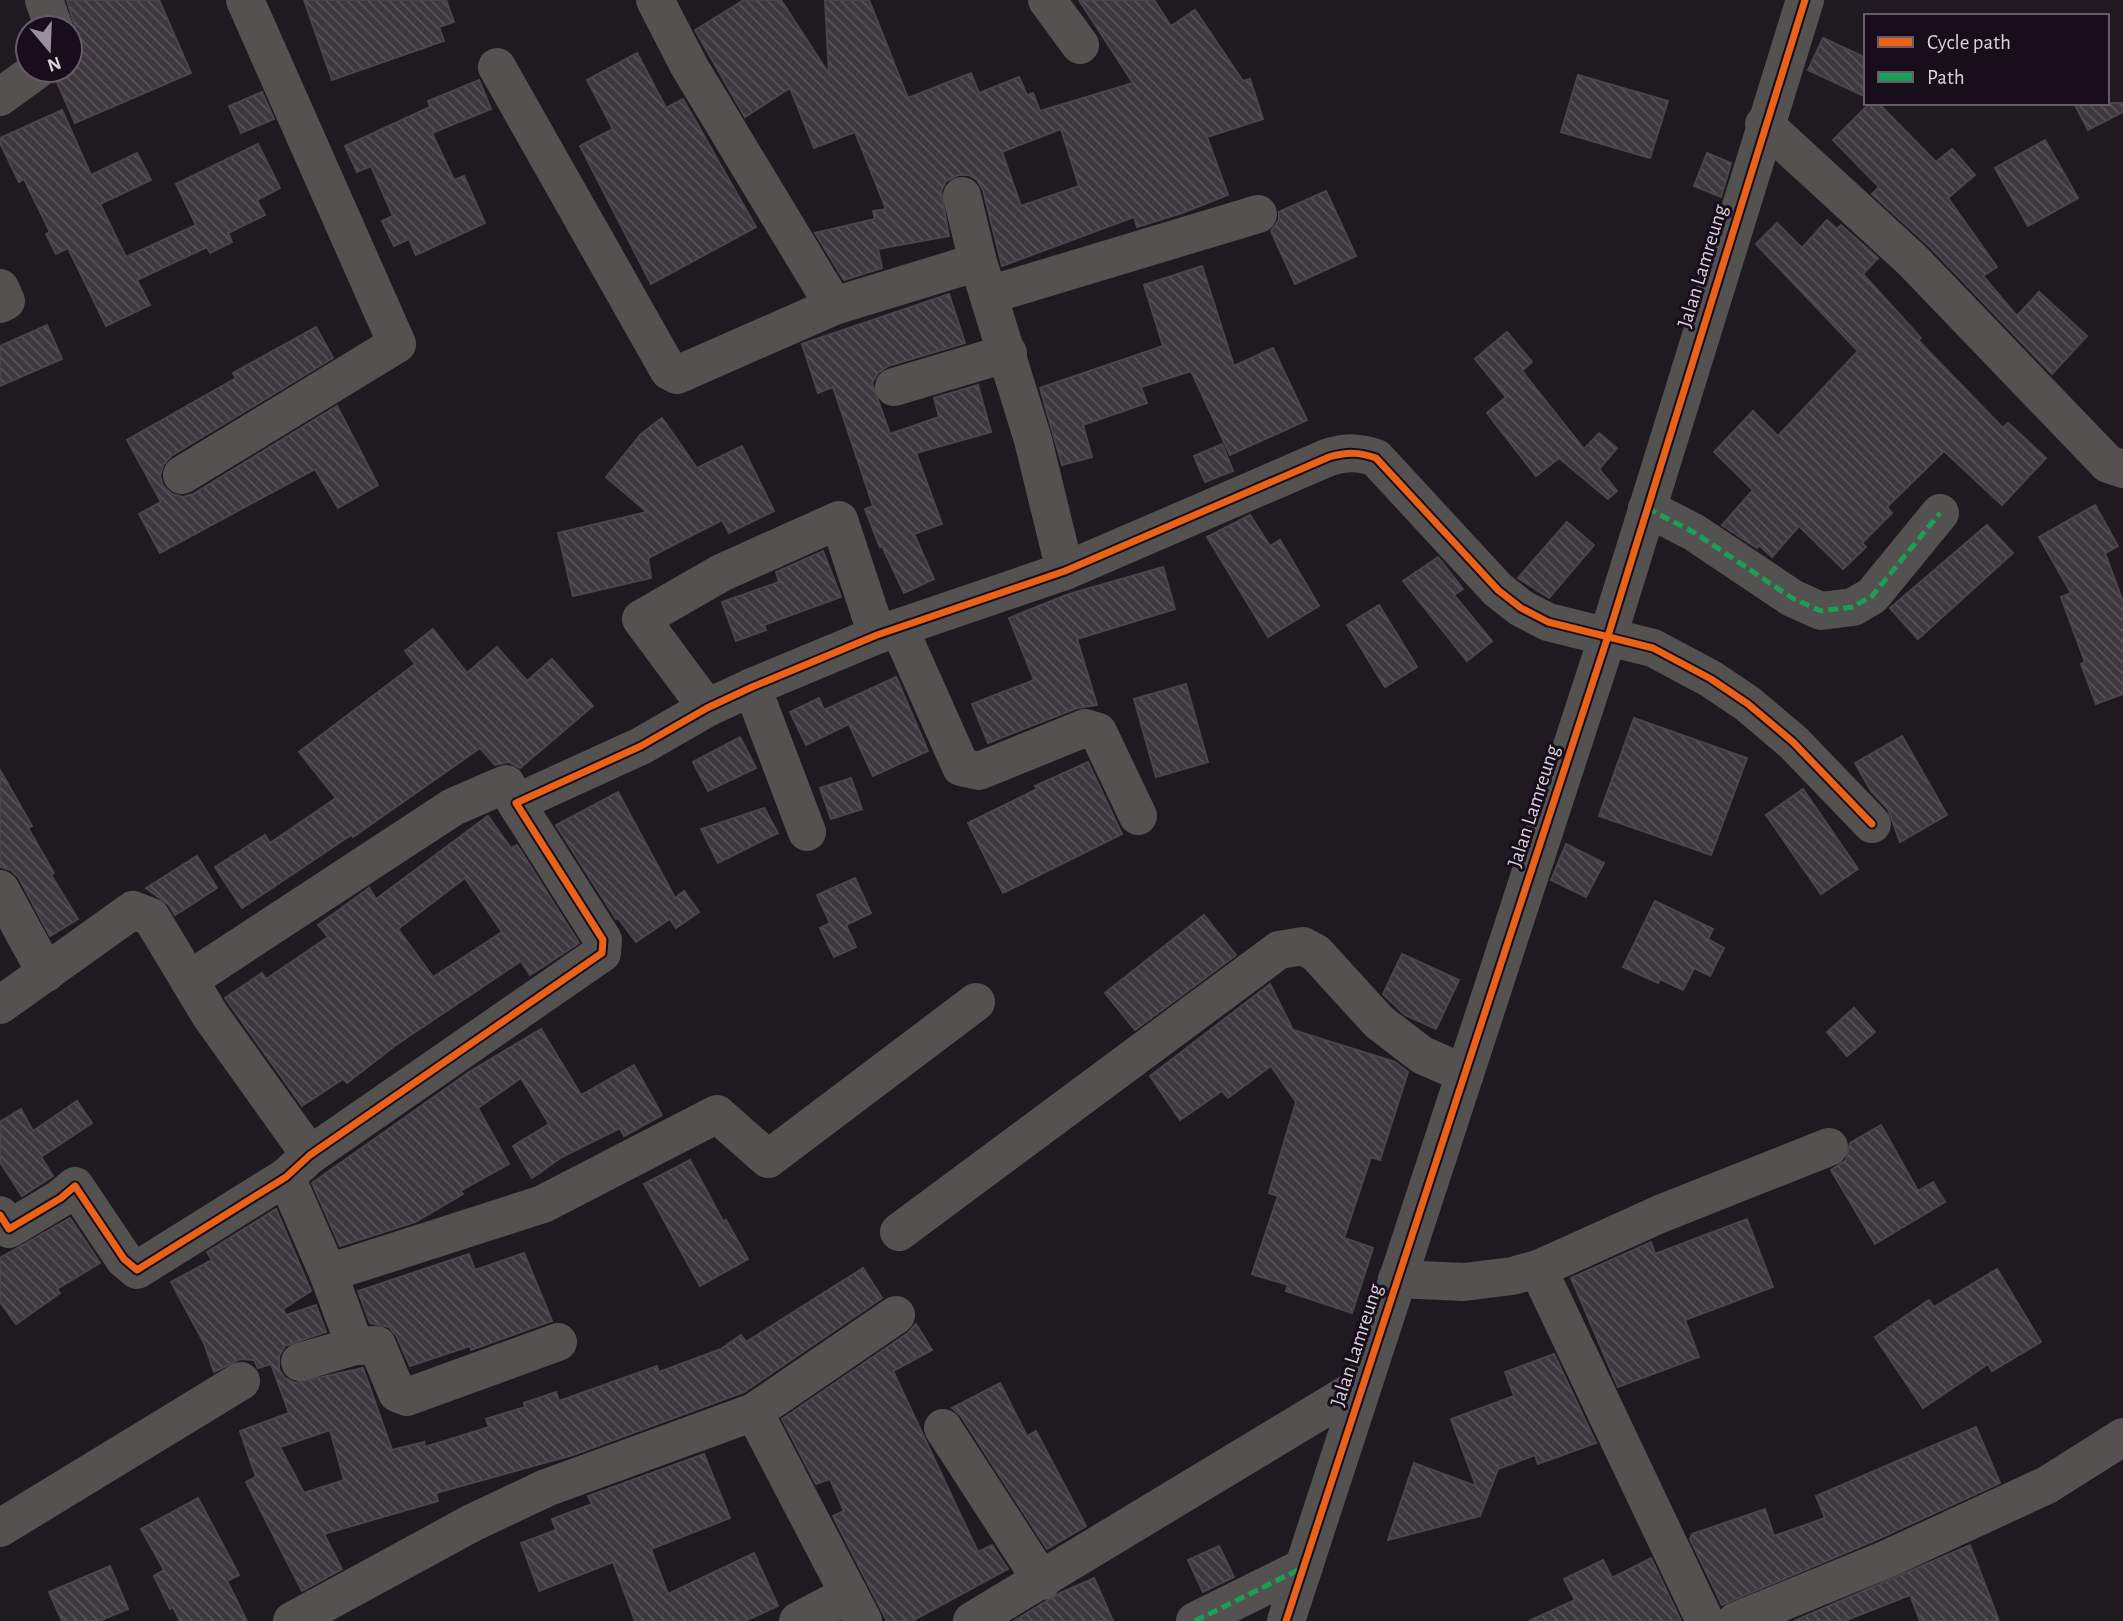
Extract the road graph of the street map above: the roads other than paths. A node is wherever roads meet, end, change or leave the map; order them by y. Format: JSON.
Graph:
{"nodes":[{"id":1,"x":245,"y":0,"type":"edge"},
{"id":2,"x":655,"y":0,"type":"edge"},
{"id":3,"x":1047,"y":0,"type":"edge"},
{"id":4,"x":1805,"y":0,"type":"edge"},
{"id":5,"x":1080,"y":45,"type":"dead end"},
{"id":6,"x":497,"y":67,"type":"dead end"},
{"id":7,"x":18,"y":84,"type":"edge"},
{"id":8,"x":0,"y":97,"type":"edge"},
{"id":9,"x":1764,"y":124,"type":"junction"},
{"id":10,"x":962,"y":196,"type":"dead end"},
{"id":11,"x":1258,"y":214,"type":"dead end"},
{"id":12,"x":984,"y":278,"type":"junction"},
{"id":13,"x":0,"y":288,"type":"edge"},
{"id":14,"x":0,"y":304,"type":"edge"},
{"id":15,"x":834,"y":306,"type":"junction"},
{"id":16,"x":1008,"y":353,"type":"junction"},
{"id":17,"x":894,"y":387,"type":"dead end"},
{"id":18,"x":2123,"y":469,"type":"edge"},
{"id":19,"x":182,"y":475,"type":"dead end"},
{"id":20,"x":1647,"y":508,"type":"junction"},
{"id":21,"x":1940,"y":513,"type":"dead end"},
{"id":22,"x":1065,"y":571,"type":"junction"},
{"id":23,"x":888,"y":631,"type":"junction"},
{"id":24,"x":1608,"y":636,"type":"junction"},
{"id":25,"x":752,"y":687,"type":"junction"},
{"id":26,"x":707,"y":708,"type":"junction"},
{"id":27,"x":516,"y":803,"type":"junction"},
{"id":28,"x":1138,"y":816,"type":"dead end"},
{"id":29,"x":1872,"y":824,"type":"dead end"},
{"id":30,"x":807,"y":832,"type":"dead end"},
{"id":31,"x":0,"y":889,"type":"edge"},
{"id":32,"x":46,"y":973,"type":"junction"},
{"id":33,"x":190,"y":980,"type":"junction"},
{"id":34,"x":976,"y":1002,"type":"dead end"},
{"id":35,"x":0,"y":1005,"type":"edge"},
{"id":36,"x":1465,"y":1074,"type":"junction"},
{"id":37,"x":1829,"y":1147,"type":"dead end"},
{"id":38,"x":298,"y":1166,"type":"junction"},
{"id":39,"x":0,"y":1215,"type":"edge"},
{"id":40,"x":899,"y":1232,"type":"dead end"},
{"id":41,"x":1538,"y":1269,"type":"junction"},
{"id":42,"x":328,"y":1272,"type":"junction"},
{"id":43,"x":1397,"y":1279,"type":"junction"},
{"id":44,"x":896,"y":1315,"type":"dead end"},
{"id":45,"x":558,"y":1342,"type":"dead end"},
{"id":46,"x":355,"y":1346,"type":"junction"},
{"id":47,"x":300,"y":1362,"type":"dead end"},
{"id":48,"x":241,"y":1381,"type":"dead end"},
{"id":49,"x":1361,"y":1386,"type":"junction"},
{"id":50,"x":754,"y":1412,"type":"junction"},
{"id":51,"x":943,"y":1428,"type":"dead end"},
{"id":52,"x":2123,"y":1437,"type":"edge"},
{"id":53,"x":0,"y":1528,"type":"edge"},
{"id":54,"x":1304,"y":1567,"type":"junction"},
{"id":55,"x":1042,"y":1581,"type":"junction"},
{"id":56,"x":856,"y":1608,"type":"edge"},
{"id":57,"x":292,"y":1621,"type":"edge"},
{"id":58,"x":798,"y":1621,"type":"edge"},
{"id":59,"x":972,"y":1621,"type":"edge"},
{"id":60,"x":1195,"y":1621,"type":"edge"},
{"id":61,"x":1286,"y":1621,"type":"edge"},
{"id":62,"x":1705,"y":1621,"type":"edge"},
{"id":63,"x":1736,"y":1621,"type":"edge"}],
"edges":[{"from":1,"to":19,"type":"street"},
{"from":2,"to":15,"type":"street"},
{"from":3,"to":5,"type":"street"},
{"from":4,"to":9,"type":"street","name":"Jalan Lamreung"},
{"from":6,"to":15,"type":"street"},
{"from":7,"to":8,"type":"street"},
{"from":9,"to":18,"type":"street"},
{"from":9,"to":20,"type":"street","name":"Jalan Lamreung"},
{"from":10,"to":12,"type":"street"},
{"from":11,"to":12,"type":"street"},
{"from":12,"to":15,"type":"street"},
{"from":12,"to":16,"type":"street"},
{"from":13,"to":14,"type":"street"},
{"from":16,"to":17,"type":"street"},
{"from":16,"to":22,"type":"street"},
{"from":20,"to":21,"type":"street"},
{"from":20,"to":24,"type":"street","name":"Jalan Lamreung"},
{"from":22,"to":23,"type":"street"},
{"from":22,"to":24,"type":"street"},
{"from":23,"to":25,"type":"street"},
{"from":23,"to":26,"type":"street"},
{"from":23,"to":28,"type":"street"},
{"from":24,"to":29,"type":"street"},
{"from":24,"to":36,"type":"street","name":"Jalan Lamreung"},
{"from":25,"to":26,"type":"street"},
{"from":25,"to":30,"type":"street"},
{"from":26,"to":27,"type":"street"},
{"from":27,"to":33,"type":"street"},
{"from":27,"to":38,"type":"street"},
{"from":31,"to":32,"type":"street"},
{"from":32,"to":33,"type":"street"},
{"from":32,"to":35,"type":"street"},
{"from":33,"to":38,"type":"street"},
{"from":34,"to":42,"type":"street"},
{"from":36,"to":40,"type":"street"},
{"from":36,"to":43,"type":"street","name":"Jalan Lamreung"},
{"from":37,"to":41,"type":"street"},
{"from":38,"to":39,"type":"street"},
{"from":38,"to":42,"type":"street"},
{"from":41,"to":43,"type":"street"},
{"from":41,"to":62,"type":"street"},
{"from":42,"to":46,"type":"street"},
{"from":43,"to":49,"type":"street","name":"Jalan Lamreung"},
{"from":44,"to":50,"type":"street"},
{"from":45,"to":46,"type":"street"},
{"from":46,"to":47,"type":"street"},
{"from":48,"to":53,"type":"street"},
{"from":49,"to":54,"type":"street","name":"Jalan Lamreung"},
{"from":49,"to":55,"type":"street"},
{"from":50,"to":56,"type":"street"},
{"from":50,"to":57,"type":"street"},
{"from":51,"to":55,"type":"street"},
{"from":52,"to":63,"type":"street"},
{"from":54,"to":60,"type":"street"},
{"from":54,"to":61,"type":"street","name":"Jalan Lamreung"},
{"from":55,"to":59,"type":"street"},
{"from":56,"to":58,"type":"street"}]}
